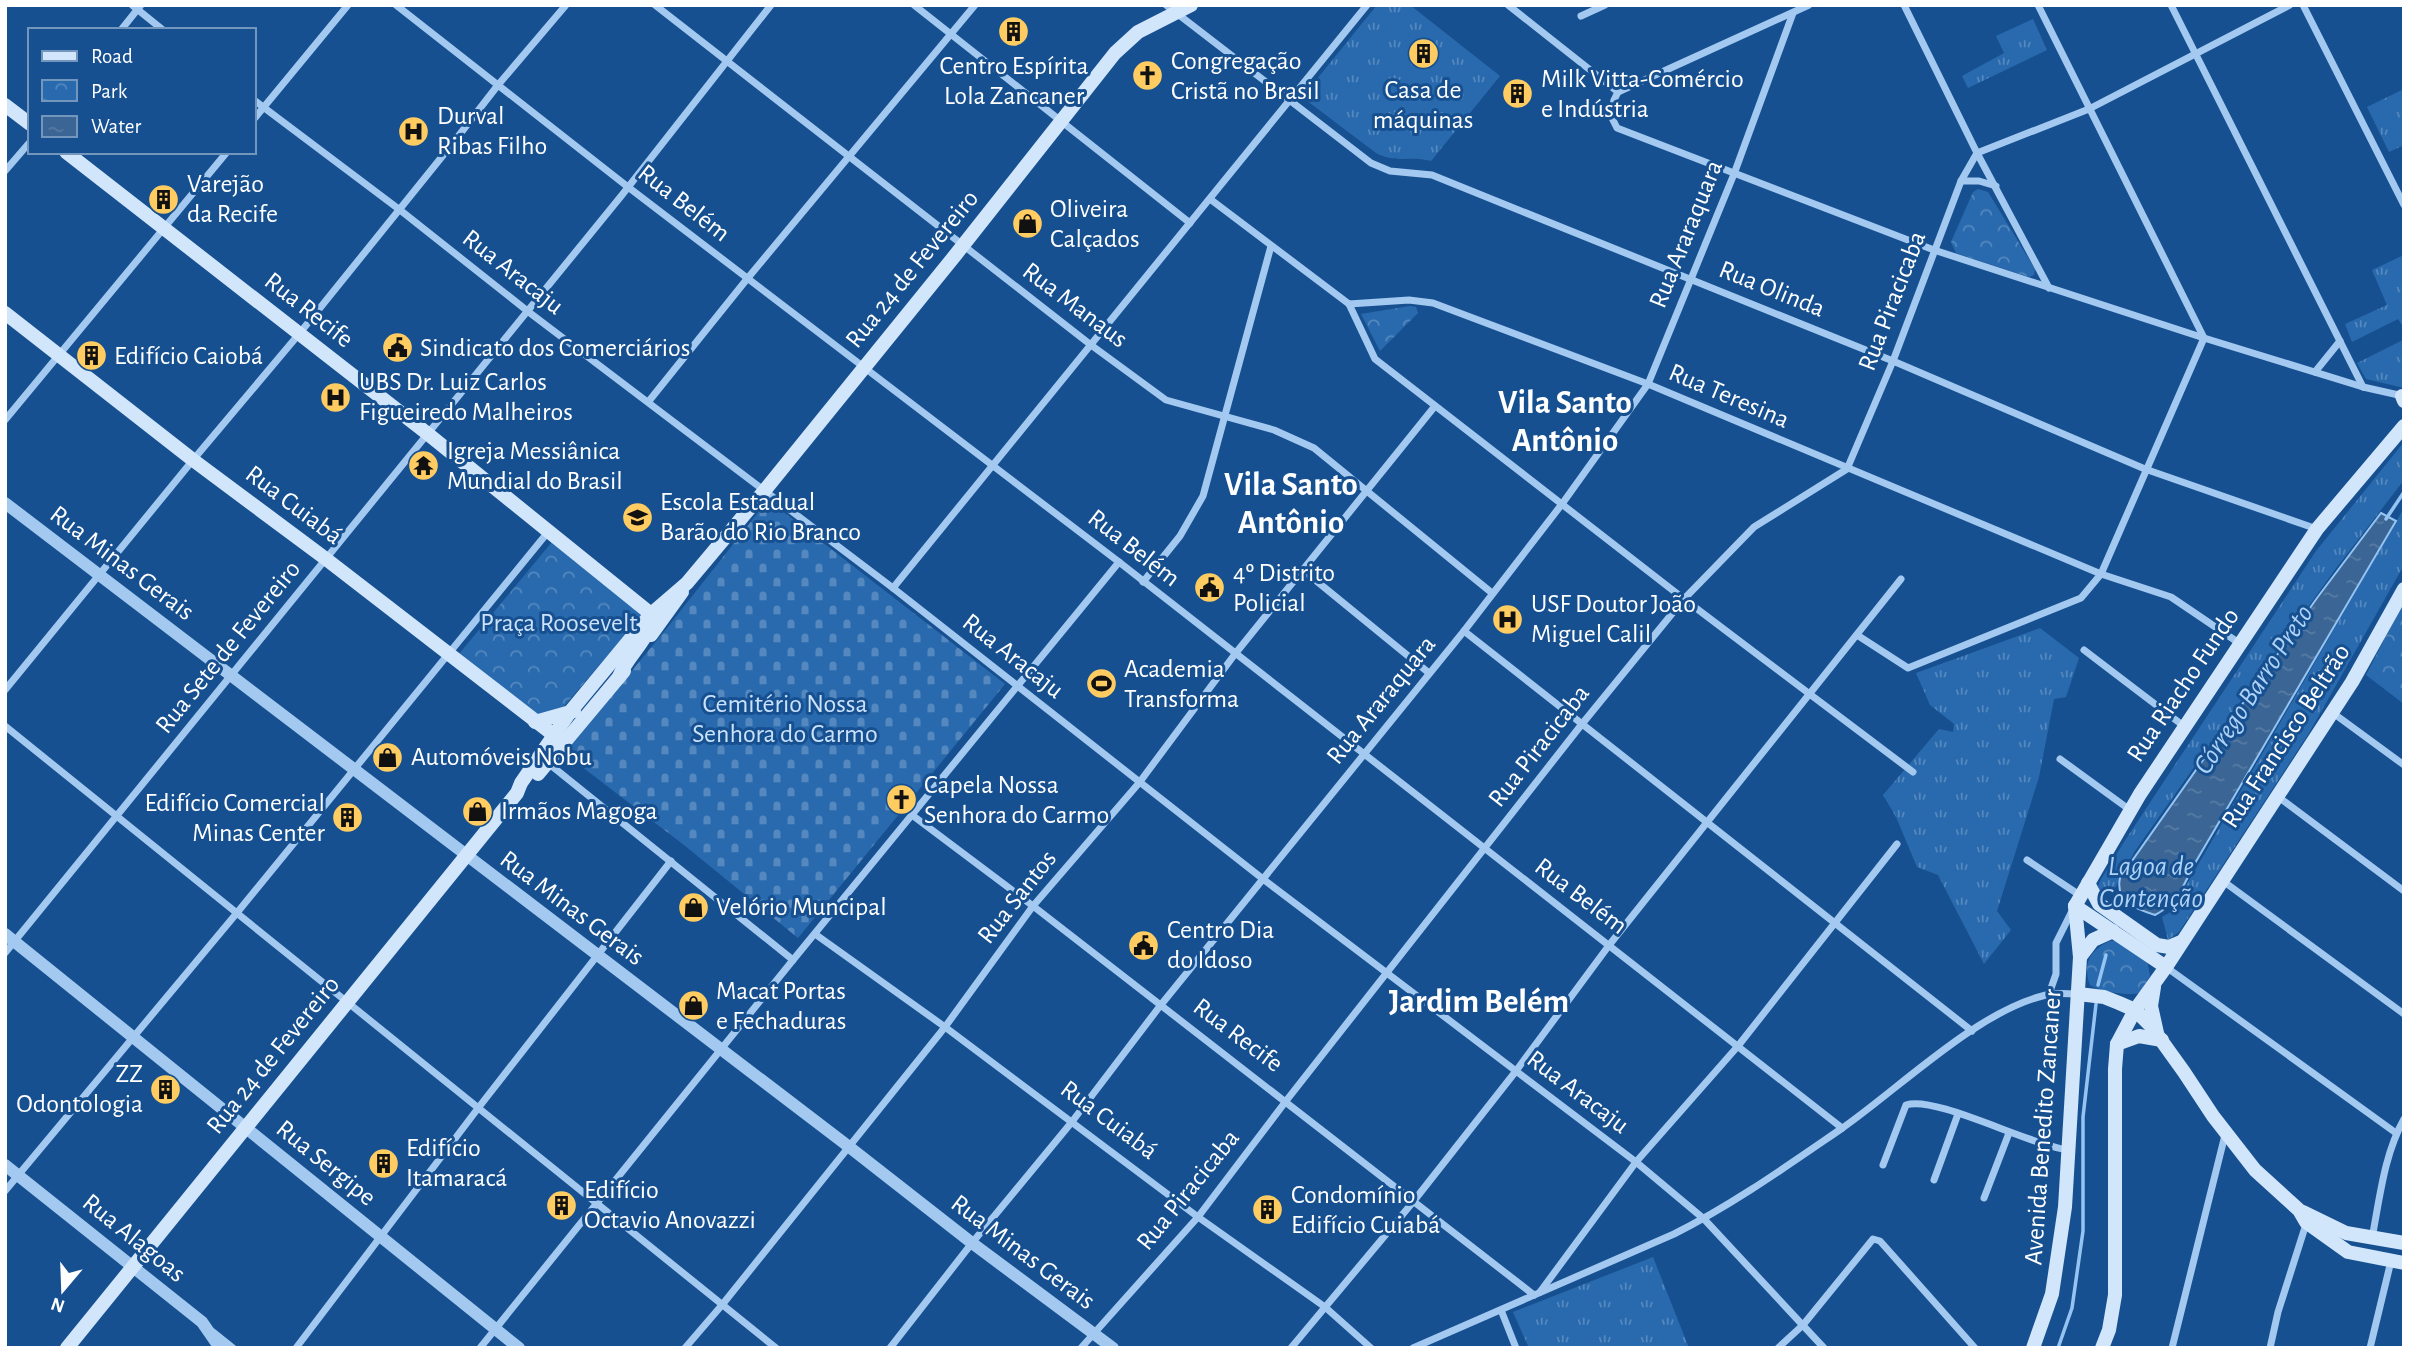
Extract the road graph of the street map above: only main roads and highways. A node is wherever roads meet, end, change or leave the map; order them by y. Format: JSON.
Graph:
{"nodes":[{"id":1,"x":1191,"y":5,"type":"edge"},
{"id":2,"x":1171,"y":9,"type":"edge"},
{"id":3,"x":5,"y":105,"type":"edge"},
{"id":4,"x":28,"y":122,"type":"edge"},
{"id":5,"x":69,"y":154,"type":"edge"},
{"id":6,"x":5,"y":313,"type":"edge"},
{"id":7,"x":2404,"y":426,"type":"edge"},
{"id":8,"x":687,"y":583,"type":"junction"},
{"id":9,"x":2404,"y":589,"type":"edge"},
{"id":10,"x":651,"y":614,"type":"junction"},
{"id":11,"x":619,"y":677,"type":"junction"},
{"id":12,"x":593,"y":707,"type":"junction"},
{"id":13,"x":570,"y":712,"type":"junction"},
{"id":14,"x":535,"y":722,"type":"junction"},
{"id":15,"x":552,"y":741,"type":"junction"},
{"id":16,"x":548,"y":763,"type":"junction"},
{"id":17,"x":517,"y":793,"type":"junction"},
{"id":18,"x":2081,"y":895,"type":"junction"},
{"id":19,"x":2113,"y":931,"type":"junction"},
{"id":20,"x":2181,"y":942,"type":"junction"},
{"id":21,"x":2080,"y":957,"type":"junction"},
{"id":22,"x":2166,"y":967,"type":"junction"},
{"id":23,"x":2151,"y":989,"type":"junction"},
{"id":24,"x":2078,"y":994,"type":"junction"},
{"id":25,"x":2104,"y":997,"type":"junction"},
{"id":26,"x":2135,"y":1010,"type":"junction"},
{"id":27,"x":2160,"y":1037,"type":"junction"},
{"id":28,"x":2117,"y":1044,"type":"junction"},
{"id":29,"x":2304,"y":1215,"type":"junction"},
{"id":30,"x":2372,"y":1238,"type":"junction"},
{"id":31,"x":2404,"y":1243,"type":"edge"},
{"id":32,"x":2368,"y":1257,"type":"junction"},
{"id":33,"x":2398,"y":1262,"type":"edge"},
{"id":34,"x":67,"y":1348,"type":"edge"},
{"id":35,"x":2033,"y":1348,"type":"edge"},
{"id":36,"x":2102,"y":1348,"type":"edge"}],
"edges":[{"from":1,"to":2,"type":"main road","name":"Rua 24 de Fevereiro"},
{"from":2,"to":8,"type":"main road","name":"Rua 24 de Fevereiro"},
{"from":3,"to":4,"type":"main road"},
{"from":5,"to":10,"type":"main road","name":"Rua Recife"},
{"from":6,"to":14,"type":"main road","name":"Rua Cuiabá"},
{"from":7,"to":18,"type":"main road","name":"Rua Riacho Fundo"},
{"from":8,"to":10,"type":"main road","name":"Rua 24 de Fevereiro"},
{"from":8,"to":11,"type":"main road","name":"Rua 24 de Fevereiro"},
{"from":9,"to":20,"type":"main road","name":"Rua Francisco Beltrão"},
{"from":10,"to":11,"type":"main road"},
{"from":10,"to":13,"type":"main road","name":"Rua 24 de Fevereiro"},
{"from":11,"to":12,"type":"main road","name":"Rua 24 de Fevereiro"},
{"from":12,"to":13,"type":"main road"},
{"from":12,"to":16,"type":"main road","name":"Rua 24 de Fevereiro"},
{"from":13,"to":14,"type":"main road"},
{"from":13,"to":15,"type":"main road","name":"Rua 24 de Fevereiro"},
{"from":14,"to":15,"type":"main road","name":"Rua Cuiabá"},
{"from":15,"to":16,"type":"main road"},
{"from":15,"to":17,"type":"main road","name":"Rua 24 de Fevereiro"},
{"from":16,"to":17,"type":"main road","name":"Rua 24 de Fevereiro"},
{"from":17,"to":34,"type":"main road","name":"Rua 24 de Fevereiro"},
{"from":18,"to":19,"type":"main road"},
{"from":18,"to":20,"type":"main road"},
{"from":18,"to":21,"type":"main road","name":"Avenida Benedito Zancaner"},
{"from":19,"to":21,"type":"main road"},
{"from":19,"to":22,"type":"main road"},
{"from":20,"to":22,"type":"main road","name":"Rua Francisco Beltrão"},
{"from":21,"to":24,"type":"main road","name":"Avenida Benedito Zancaner"},
{"from":22,"to":23,"type":"main road","name":"Rua Francisco Beltrão"},
{"from":23,"to":25,"type":"main road"},
{"from":23,"to":26,"type":"main road","name":"Rua Francisco Beltrão"},
{"from":23,"to":27,"type":"main road"},
{"from":24,"to":25,"type":"main road"},
{"from":24,"to":35,"type":"main road","name":"Avenida Benedito Zancaner"},
{"from":25,"to":26,"type":"main road"},
{"from":26,"to":27,"type":"main road"},
{"from":26,"to":28,"type":"main road"},
{"from":27,"to":28,"type":"main road"},
{"from":27,"to":29,"type":"main road"},
{"from":28,"to":36,"type":"main road"},
{"from":29,"to":30,"type":"main road"},
{"from":29,"to":32,"type":"main road"},
{"from":30,"to":31,"type":"main road"},
{"from":30,"to":32,"type":"main road"},
{"from":32,"to":33,"type":"main road"}]}
